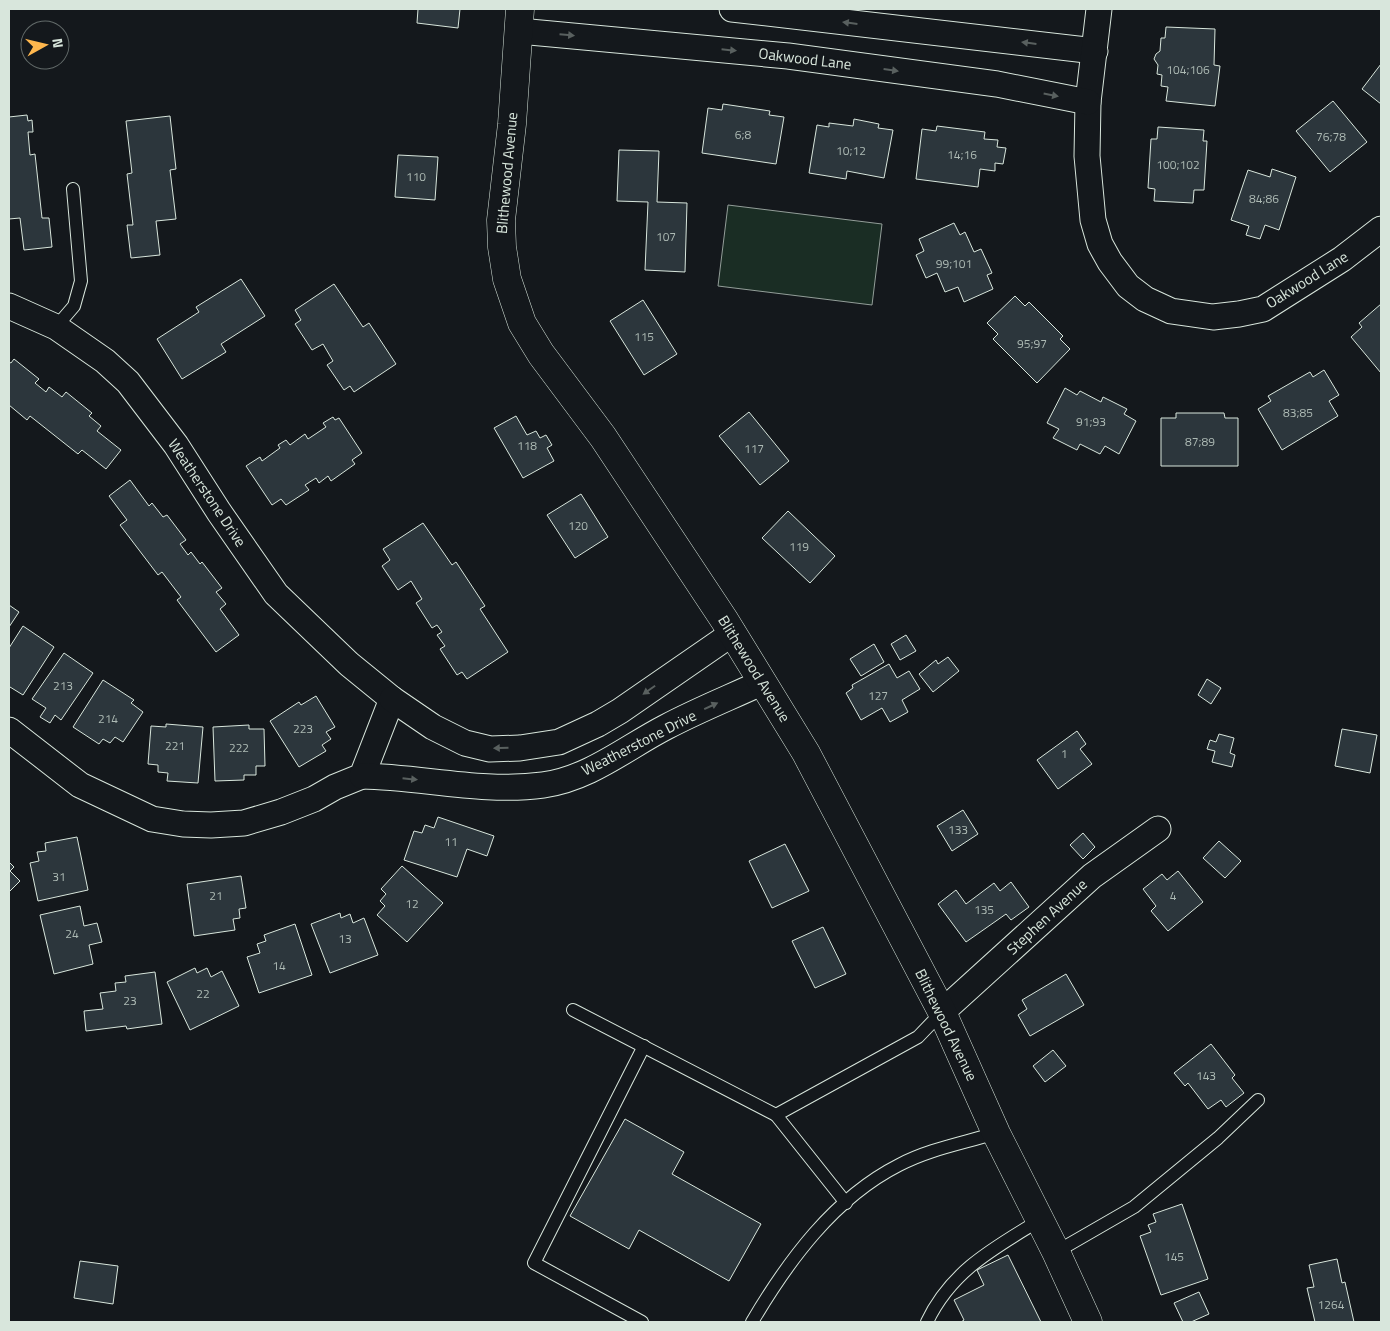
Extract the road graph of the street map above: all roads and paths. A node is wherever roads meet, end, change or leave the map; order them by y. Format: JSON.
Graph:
{"nodes":[{"id":1,"x":732,"y":9,"type":"edge"},
{"id":2,"x":1099,"y":9,"type":"edge"},
{"id":3,"x":520,"y":20,"type":"edge"},
{"id":4,"x":1095,"y":51,"type":"junction"},
{"id":5,"x":1088,"y":102,"type":"junction"},
{"id":6,"x":73,"y":189,"type":"dead end"},
{"id":7,"x":1381,"y":229,"type":"edge"},
{"id":8,"x":9,"y":306,"type":"edge"},
{"id":9,"x":56,"y":327,"type":"junction"},
{"id":10,"x":733,"y":633,"type":"junction"},
{"id":11,"x":763,"y":682,"type":"junction"},
{"id":12,"x":392,"y":699,"type":"junction"},
{"id":13,"x":9,"y":730,"type":"edge"},
{"id":14,"x":362,"y":776,"type":"junction"},
{"id":15,"x":1158,"y":829,"type":"dead end"},
{"id":16,"x":573,"y":1010,"type":"dead end"},
{"id":17,"x":942,"y":1012,"type":"junction"},
{"id":18,"x":644,"y":1046,"type":"junction"},
{"id":19,"x":1258,"y":1100,"type":"dead end"},
{"id":20,"x":776,"y":1115,"type":"junction"},
{"id":21,"x":996,"y":1133,"type":"junction"},
{"id":22,"x":846,"y":1203,"type":"junction"},
{"id":23,"x":1040,"y":1220,"type":"junction"},
{"id":24,"x":1056,"y":1252,"type":"junction"},
{"id":25,"x":642,"y":1322,"type":"edge"},
{"id":26,"x":752,"y":1322,"type":"edge"},
{"id":27,"x":927,"y":1322,"type":"edge"},
{"id":28,"x":1088,"y":1322,"type":"edge"}],
"edges":[{"from":4,"to":1,"type":"street","one_way":true},
{"from":2,"to":4,"type":"street","name":"Oakwood Lane"},
{"from":3,"to":5,"type":"street","name":"Oakwood Lane","one_way":true},
{"from":3,"to":10,"type":"street","name":"Blithewood Avenue"},
{"from":4,"to":5,"type":"street","name":"Oakwood Lane"},
{"from":5,"to":7,"type":"street","name":"Oakwood Lane"},
{"from":6,"to":9,"type":"lane"},
{"from":8,"to":9,"type":"street","name":"Weatherstone Drive"},
{"from":9,"to":12,"type":"street","name":"Weatherstone Drive"},
{"from":10,"to":11,"type":"street","name":"Blithewood Avenue"},
{"from":10,"to":12,"type":"street","name":"Weatherstone Drive","one_way":true},
{"from":14,"to":11,"type":"street","name":"Weatherstone Drive","one_way":true},
{"from":11,"to":17,"type":"street","name":"Blithewood Avenue"},
{"from":12,"to":14,"type":"street"},
{"from":13,"to":14,"type":"street","name":"Weatherstone Drive"},
{"from":15,"to":17,"type":"street","name":"Stephen Avenue"},
{"from":16,"to":18,"type":"lane"},
{"from":17,"to":20,"type":"lane"},
{"from":17,"to":21,"type":"street","name":"Blithewood Avenue"},
{"from":18,"to":20,"type":"lane"},
{"from":18,"to":25,"type":"lane"},
{"from":19,"to":24,"type":"lane"},
{"from":20,"to":22,"type":"lane"},
{"from":21,"to":22,"type":"lane"},
{"from":21,"to":23,"type":"street","name":"Blithewood Avenue"},
{"from":22,"to":26,"type":"lane"},
{"from":23,"to":24,"type":"street","name":"Blithewood Avenue"},
{"from":23,"to":27,"type":"lane"},
{"from":24,"to":28,"type":"street","name":"Blithewood Avenue"}]}
